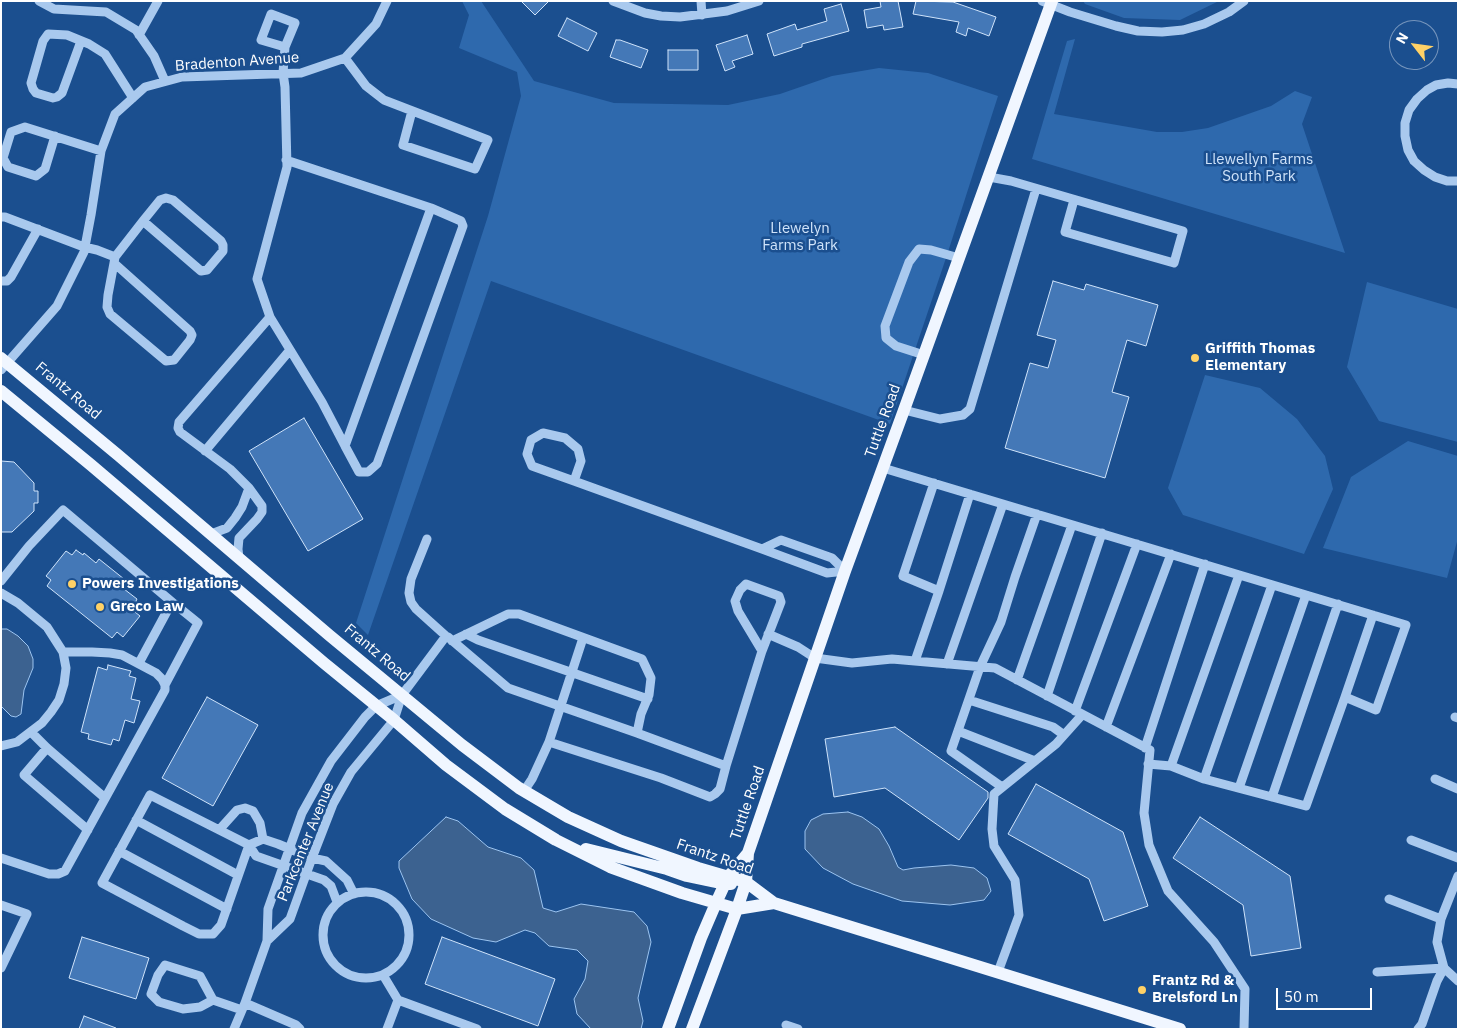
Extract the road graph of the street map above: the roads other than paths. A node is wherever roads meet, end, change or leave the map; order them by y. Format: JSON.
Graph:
{"nodes":[{"id":1,"x":39,"y":1,"type":"edge"},
{"id":2,"x":158,"y":1,"type":"edge"},
{"id":3,"x":387,"y":1,"type":"edge"},
{"id":4,"x":613,"y":1,"type":"edge"},
{"id":5,"x":701,"y":1,"type":"edge"},
{"id":6,"x":759,"y":1,"type":"edge"},
{"id":7,"x":1244,"y":1,"type":"edge"},
{"id":8,"x":1048,"y":2,"type":"edge"},
{"id":9,"x":702,"y":15,"type":"junction"},
{"id":10,"x":139,"y":35,"type":"junction"},
{"id":11,"x":81,"y":41,"type":"junction"},
{"id":12,"x":285,"y":47,"type":"dead end"},
{"id":13,"x":345,"y":58,"type":"junction"},
{"id":14,"x":282,"y":73,"type":"junction"},
{"id":15,"x":165,"y":81,"type":"junction"},
{"id":16,"x":1458,"y":84,"type":"edge"},
{"id":17,"x":133,"y":98,"type":"junction"},
{"id":18,"x":412,"y":111,"type":"junction"},
{"id":19,"x":55,"y":136,"type":"junction"},
{"id":20,"x":102,"y":151,"type":"junction"},
{"id":21,"x":286,"y":160,"type":"junction"},
{"id":22,"x":989,"y":177,"type":"junction"},
{"id":23,"x":1458,"y":181,"type":"edge"},
{"id":24,"x":1036,"y":189,"type":"junction"},
{"id":25,"x":1074,"y":200,"type":"junction"},
{"id":26,"x":431,"y":208,"type":"junction"},
{"id":27,"x":1,"y":217,"type":"edge"},
{"id":28,"x":143,"y":221,"type":"junction"},
{"id":29,"x":38,"y":229,"type":"junction"},
{"id":30,"x":84,"y":247,"type":"junction"},
{"id":31,"x":959,"y":258,"type":"junction"},
{"id":32,"x":114,"y":260,"type":"junction"},
{"id":33,"x":1,"y":281,"type":"edge"},
{"id":34,"x":270,"y":317,"type":"junction"},
{"id":35,"x":290,"y":350,"type":"junction"},
{"id":36,"x":924,"y":355,"type":"junction"},
{"id":37,"x":3,"y":363,"type":"edge"},
{"id":38,"x":1,"y":391,"type":"edge"},
{"id":39,"x":904,"y":410,"type":"junction"},
{"id":40,"x":346,"y":446,"type":"junction"},
{"id":41,"x":205,"y":451,"type":"junction"},
{"id":42,"x":883,"y":468,"type":"junction"},
{"id":43,"x":574,"y":481,"type":"junction"},
{"id":44,"x":934,"y":483,"type":"junction"},
{"id":45,"x":249,"y":488,"type":"junction"},
{"id":46,"x":970,"y":494,"type":"junction"},
{"id":47,"x":1003,"y":504,"type":"junction"},
{"id":48,"x":1037,"y":514,"type":"junction"},
{"id":49,"x":1072,"y":525,"type":"junction"},
{"id":50,"x":211,"y":534,"type":"junction"},
{"id":51,"x":1102,"y":534,"type":"junction"},
{"id":52,"x":427,"y":539,"type":"dead end"},
{"id":53,"x":1138,"y":544,"type":"junction"},
{"id":54,"x":762,"y":549,"type":"junction"},
{"id":55,"x":1171,"y":554,"type":"junction"},
{"id":56,"x":239,"y":558,"type":"junction"},
{"id":57,"x":1205,"y":564,"type":"junction"},
{"id":58,"x":845,"y":571,"type":"junction"},
{"id":59,"x":1238,"y":574,"type":"junction"},
{"id":60,"x":1,"y":581,"type":"edge"},
{"id":61,"x":1272,"y":585,"type":"junction"},
{"id":62,"x":939,"y":592,"type":"junction"},
{"id":63,"x":1,"y":593,"type":"edge"},
{"id":64,"x":1306,"y":595,"type":"junction"},
{"id":65,"x":172,"y":602,"type":"junction"},
{"id":66,"x":1338,"y":604,"type":"junction"},
{"id":67,"x":1373,"y":615,"type":"junction"},
{"id":68,"x":466,"y":634,"type":"junction"},
{"id":69,"x":768,"y":634,"type":"junction"},
{"id":70,"x":449,"y":638,"type":"junction"},
{"id":71,"x":583,"y":638,"type":"junction"},
{"id":72,"x":762,"y":651,"type":"junction"},
{"id":73,"x":62,"y":652,"type":"junction"},
{"id":74,"x":815,"y":658,"type":"junction"},
{"id":75,"x":915,"y":661,"type":"junction"},
{"id":76,"x":139,"y":664,"type":"junction"},
{"id":77,"x":947,"y":664,"type":"junction"},
{"id":78,"x":980,"y":667,"type":"junction"},
{"id":79,"x":571,"y":672,"type":"junction"},
{"id":80,"x":1017,"y":680,"type":"junction"},
{"id":81,"x":165,"y":685,"type":"junction"},
{"id":82,"x":402,"y":695,"type":"junction"},
{"id":83,"x":1047,"y":696,"type":"junction"},
{"id":84,"x":1345,"y":697,"type":"junction"},
{"id":85,"x":648,"y":699,"type":"junction"},
{"id":86,"x":969,"y":700,"type":"junction"},
{"id":87,"x":376,"y":706,"type":"junction"},
{"id":88,"x":560,"y":706,"type":"junction"},
{"id":89,"x":1079,"y":713,"type":"junction"},
{"id":90,"x":394,"y":720,"type":"junction"},
{"id":91,"x":1106,"y":727,"type":"junction"},
{"id":92,"x":958,"y":731,"type":"junction"},
{"id":93,"x":31,"y":732,"type":"junction"},
{"id":94,"x":637,"y":733,"type":"junction"},
{"id":95,"x":1064,"y":735,"type":"junction"},
{"id":96,"x":548,"y":742,"type":"junction"},
{"id":97,"x":1,"y":746,"type":"edge"},
{"id":98,"x":47,"y":748,"type":"junction"},
{"id":99,"x":1145,"y":748,"type":"junction"},
{"id":100,"x":1035,"y":761,"type":"junction"},
{"id":101,"x":1148,"y":764,"type":"junction"},
{"id":102,"x":726,"y":766,"type":"junction"},
{"id":103,"x":1171,"y":766,"type":"junction"},
{"id":104,"x":1204,"y":779,"type":"junction"},
{"id":105,"x":1435,"y":779,"type":"dead end"},
{"id":106,"x":1002,"y":787,"type":"junction"},
{"id":107,"x":1239,"y":788,"type":"junction"},
{"id":108,"x":1458,"y":789,"type":"edge"},
{"id":109,"x":524,"y":791,"type":"junction"},
{"id":110,"x":1272,"y":797,"type":"junction"},
{"id":111,"x":105,"y":798,"type":"junction"},
{"id":112,"x":136,"y":820,"type":"junction"},
{"id":113,"x":88,"y":830,"type":"junction"},
{"id":114,"x":219,"y":830,"type":"junction"},
{"id":115,"x":263,"y":839,"type":"junction"},
{"id":116,"x":1411,"y":840,"type":"dead end"},
{"id":117,"x":249,"y":845,"type":"junction"},
{"id":118,"x":566,"y":845,"type":"junction"},
{"id":119,"x":289,"y":850,"type":"junction"},
{"id":120,"x":119,"y":851,"type":"junction"},
{"id":121,"x":748,"y":852,"type":"junction"},
{"id":122,"x":1,"y":858,"type":"edge"},
{"id":123,"x":312,"y":858,"type":"junction"},
{"id":124,"x":1458,"y":858,"type":"edge"},
{"id":125,"x":284,"y":865,"type":"junction"},
{"id":126,"x":307,"y":873,"type":"junction"},
{"id":127,"x":238,"y":875,"type":"junction"},
{"id":128,"x":1458,"y":876,"type":"edge"},
{"id":129,"x":727,"y":881,"type":"junction"},
{"id":130,"x":746,"y":882,"type":"junction"},
{"id":131,"x":354,"y":894,"type":"junction"},
{"id":132,"x":1389,"y":899,"type":"dead end"},
{"id":133,"x":337,"y":902,"type":"junction"},
{"id":134,"x":716,"y":903,"type":"junction"},
{"id":135,"x":774,"y":903,"type":"junction"},
{"id":136,"x":1,"y":905,"type":"edge"},
{"id":137,"x":227,"y":909,"type":"junction"},
{"id":138,"x":737,"y":909,"type":"junction"},
{"id":139,"x":1441,"y":919,"type":"junction"},
{"id":140,"x":267,"y":941,"type":"junction"},
{"id":141,"x":1,"y":968,"type":"edge"},
{"id":142,"x":1444,"y":968,"type":"junction"},
{"id":143,"x":998,"y":972,"type":"junction"},
{"id":144,"x":1377,"y":972,"type":"dead end"},
{"id":145,"x":383,"y":975,"type":"junction"},
{"id":146,"x":1458,"y":981,"type":"edge"},
{"id":147,"x":213,"y":1000,"type":"junction"},
{"id":148,"x":398,"y":1000,"type":"junction"},
{"id":149,"x":243,"y":1007,"type":"junction"},
{"id":150,"x":452,"y":1025,"type":"edge"},
{"id":151,"x":786,"y":1025,"type":"dead end"},
{"id":152,"x":234,"y":1029,"type":"edge"},
{"id":153,"x":300,"y":1029,"type":"edge"},
{"id":154,"x":387,"y":1029,"type":"edge"},
{"id":155,"x":477,"y":1029,"type":"edge"},
{"id":156,"x":668,"y":1029,"type":"edge"},
{"id":157,"x":692,"y":1029,"type":"edge"},
{"id":158,"x":798,"y":1029,"type":"edge"},
{"id":159,"x":1180,"y":1029,"type":"edge"},
{"id":160,"x":1244,"y":1029,"type":"edge"},
{"id":161,"x":1418,"y":1029,"type":"edge"}],
"edges":[{"from":1,"to":10,"type":"street"},
{"from":2,"to":10,"type":"street"},
{"from":3,"to":13,"type":"street","name":"Bradenton Avenue"},
{"from":4,"to":9,"type":"street"},
{"from":5,"to":9,"type":"street"},
{"from":6,"to":9,"type":"street"},
{"from":7,"to":8,"type":"street"},
{"from":8,"to":22,"type":"main road","name":"Tuttle Road"},
{"from":10,"to":15,"type":"street"},
{"from":11,"to":11,"type":"street"},
{"from":11,"to":17,"type":"street"},
{"from":12,"to":14,"type":"street"},
{"from":13,"to":14,"type":"street","name":"Bradenton Avenue"},
{"from":13,"to":18,"type":"street"},
{"from":14,"to":15,"type":"street","name":"Bradenton Avenue"},
{"from":14,"to":21,"type":"street"},
{"from":15,"to":17,"type":"street","name":"Bradenton Avenue"},
{"from":16,"to":23,"type":"street"},
{"from":17,"to":20,"type":"street","name":"Bradenton Avenue"},
{"from":18,"to":18,"type":"street"},
{"from":19,"to":19,"type":"street"},
{"from":19,"to":20,"type":"street"},
{"from":20,"to":30,"type":"street","name":"Bradenton Avenue"},
{"from":21,"to":26,"type":"street"},
{"from":21,"to":34,"type":"street"},
{"from":22,"to":24,"type":"street"},
{"from":22,"to":31,"type":"main road","name":"Tuttle Road"},
{"from":24,"to":25,"type":"street"},
{"from":24,"to":39,"type":"street"},
{"from":25,"to":25,"type":"street"},
{"from":26,"to":40,"type":"street"},
{"from":26,"to":40,"type":"street"},
{"from":27,"to":29,"type":"street"},
{"from":28,"to":28,"type":"street"},
{"from":28,"to":32,"type":"street"},
{"from":29,"to":30,"type":"street"},
{"from":29,"to":33,"type":"street"},
{"from":30,"to":32,"type":"street"},
{"from":30,"to":37,"type":"street","name":"Bradenton Avenue"},
{"from":31,"to":36,"type":"main road","name":"Tuttle Road"},
{"from":31,"to":36,"type":"street"},
{"from":32,"to":32,"type":"street"},
{"from":34,"to":35,"type":"street"},
{"from":34,"to":41,"type":"street"},
{"from":35,"to":40,"type":"street"},
{"from":35,"to":41,"type":"street"},
{"from":36,"to":39,"type":"main road","name":"Tuttle Road"},
{"from":37,"to":50,"type":"main road","name":"Frantz Road"},
{"from":38,"to":87,"type":"main road","name":"Frantz Road"},
{"from":39,"to":42,"type":"main road","name":"Tuttle Road"},
{"from":41,"to":45,"type":"street"},
{"from":42,"to":44,"type":"street"},
{"from":42,"to":58,"type":"main road","name":"Tuttle Road"},
{"from":43,"to":43,"type":"street"},
{"from":43,"to":54,"type":"street"},
{"from":44,"to":46,"type":"street"},
{"from":44,"to":62,"type":"street"},
{"from":45,"to":50,"type":"street"},
{"from":45,"to":56,"type":"street"},
{"from":46,"to":47,"type":"street"},
{"from":46,"to":62,"type":"street"},
{"from":47,"to":48,"type":"street"},
{"from":47,"to":77,"type":"street"},
{"from":48,"to":49,"type":"street"},
{"from":48,"to":78,"type":"street"},
{"from":49,"to":51,"type":"street"},
{"from":49,"to":80,"type":"street"},
{"from":50,"to":56,"type":"main road","name":"Frantz Road"},
{"from":51,"to":53,"type":"street"},
{"from":51,"to":83,"type":"street"},
{"from":52,"to":70,"type":"street"},
{"from":53,"to":55,"type":"street"},
{"from":53,"to":89,"type":"street"},
{"from":54,"to":58,"type":"street"},
{"from":54,"to":58,"type":"street"},
{"from":55,"to":57,"type":"street"},
{"from":55,"to":91,"type":"street"},
{"from":56,"to":82,"type":"main road","name":"Frantz Road"},
{"from":57,"to":59,"type":"street"},
{"from":57,"to":99,"type":"street"},
{"from":58,"to":74,"type":"main road","name":"Tuttle Road"},
{"from":59,"to":61,"type":"street"},
{"from":59,"to":103,"type":"street"},
{"from":60,"to":65,"type":"street"},
{"from":61,"to":64,"type":"street"},
{"from":61,"to":104,"type":"street"},
{"from":62,"to":75,"type":"street"},
{"from":63,"to":73,"type":"street"},
{"from":64,"to":66,"type":"street"},
{"from":64,"to":107,"type":"street"},
{"from":65,"to":76,"type":"street"},
{"from":65,"to":81,"type":"street"},
{"from":66,"to":67,"type":"street"},
{"from":66,"to":110,"type":"street"},
{"from":67,"to":84,"type":"street"},
{"from":67,"to":84,"type":"street"},
{"from":68,"to":70,"type":"street"},
{"from":68,"to":71,"type":"street"},
{"from":68,"to":79,"type":"street"},
{"from":69,"to":72,"type":"street"},
{"from":69,"to":72,"type":"street"},
{"from":69,"to":74,"type":"street"},
{"from":70,"to":82,"type":"street"},
{"from":70,"to":88,"type":"street"},
{"from":71,"to":79,"type":"street"},
{"from":71,"to":85,"type":"street"},
{"from":72,"to":102,"type":"street"},
{"from":73,"to":76,"type":"street"},
{"from":73,"to":93,"type":"street"},
{"from":74,"to":75,"type":"street"},
{"from":74,"to":121,"type":"main road","name":"Tuttle Road"},
{"from":75,"to":77,"type":"street"},
{"from":76,"to":81,"type":"street"},
{"from":77,"to":78,"type":"street"},
{"from":78,"to":80,"type":"street"},
{"from":78,"to":86,"type":"street"},
{"from":79,"to":85,"type":"street"},
{"from":79,"to":88,"type":"street"},
{"from":80,"to":83,"type":"street"},
{"from":81,"to":111,"type":"street"},
{"from":82,"to":87,"type":"street","name":"Parkcenter Avenue"},
{"from":82,"to":90,"type":"street","name":"Parkcenter Avenue"},
{"from":82,"to":109,"type":"main road","name":"Frantz Road"},
{"from":83,"to":89,"type":"street"},
{"from":84,"to":110,"type":"street"},
{"from":85,"to":94,"type":"street"},
{"from":86,"to":92,"type":"street"},
{"from":86,"to":95,"type":"street"},
{"from":87,"to":90,"type":"main road","name":"Frantz Road"},
{"from":87,"to":119,"type":"street","name":"Parkcenter Avenue"},
{"from":88,"to":94,"type":"street"},
{"from":88,"to":96,"type":"street"},
{"from":89,"to":91,"type":"street"},
{"from":89,"to":95,"type":"street"},
{"from":90,"to":118,"type":"main road","name":"Frantz Road"},
{"from":90,"to":123,"type":"street","name":"Parkcenter Avenue"},
{"from":91,"to":99,"type":"street"},
{"from":92,"to":100,"type":"street"},
{"from":92,"to":106,"type":"street"},
{"from":93,"to":97,"type":"street"},
{"from":93,"to":98,"type":"street"},
{"from":94,"to":102,"type":"street"},
{"from":95,"to":100,"type":"street"},
{"from":96,"to":102,"type":"street"},
{"from":96,"to":109,"type":"street"},
{"from":98,"to":111,"type":"street"},
{"from":98,"to":113,"type":"street"},
{"from":99,"to":101,"type":"street"},
{"from":100,"to":106,"type":"street"},
{"from":101,"to":103,"type":"street"},
{"from":101,"to":160,"type":"street"},
{"from":103,"to":104,"type":"street"},
{"from":104,"to":107,"type":"street"},
{"from":105,"to":108,"type":"street"},
{"from":106,"to":143,"type":"street"},
{"from":107,"to":110,"type":"street"},
{"from":109,"to":129,"type":"main road","name":"Frantz Road"},
{"from":111,"to":113,"type":"street"},
{"from":112,"to":114,"type":"street"},
{"from":112,"to":120,"type":"street"},
{"from":112,"to":127,"type":"street"},
{"from":113,"to":122,"type":"street"},
{"from":114,"to":115,"type":"street"},
{"from":114,"to":117,"type":"street"},
{"from":115,"to":117,"type":"street"},
{"from":115,"to":119,"type":"street"},
{"from":116,"to":124,"type":"street"},
{"from":117,"to":125,"type":"street"},
{"from":117,"to":127,"type":"street"},
{"from":118,"to":129,"type":"main road"},
{"from":118,"to":134,"type":"main road","name":"Frantz Road"},
{"from":119,"to":123,"type":"street"},
{"from":119,"to":125,"type":"street","name":"Parkcenter Avenue"},
{"from":120,"to":137,"type":"street"},
{"from":120,"to":137,"type":"street"},
{"from":121,"to":129,"type":"main road"},
{"from":121,"to":130,"type":"main road"},
{"from":123,"to":126,"type":"street","name":"Parkcenter Avenue"},
{"from":123,"to":131,"type":"street"},
{"from":125,"to":126,"type":"street"},
{"from":125,"to":140,"type":"street","name":"Parkcenter Avenue"},
{"from":126,"to":133,"type":"street"},
{"from":126,"to":140,"type":"street","name":"Parkcenter Avenue"},
{"from":127,"to":137,"type":"street"},
{"from":128,"to":139,"type":"street"},
{"from":129,"to":130,"type":"main road"},
{"from":129,"to":134,"type":"main road"},
{"from":130,"to":135,"type":"main road","name":"Frantz Road"},
{"from":130,"to":138,"type":"main road"},
{"from":131,"to":133,"type":"street"},
{"from":131,"to":145,"type":"street"},
{"from":132,"to":139,"type":"street"},
{"from":133,"to":145,"type":"street"},
{"from":134,"to":138,"type":"main road","name":"Frantz Road"},
{"from":134,"to":156,"type":"main road"},
{"from":135,"to":138,"type":"main road","name":"Frantz Road"},
{"from":135,"to":143,"type":"main road","name":"Frantz Road"},
{"from":136,"to":141,"type":"street"},
{"from":138,"to":157,"type":"main road"},
{"from":139,"to":142,"type":"street"},
{"from":140,"to":149,"type":"street","name":"Parkcenter Avenue"},
{"from":142,"to":144,"type":"street"},
{"from":142,"to":146,"type":"street"},
{"from":142,"to":161,"type":"street"},
{"from":143,"to":159,"type":"main road","name":"Frantz Road"},
{"from":145,"to":148,"type":"street"},
{"from":147,"to":147,"type":"street"},
{"from":147,"to":149,"type":"street"},
{"from":148,"to":150,"type":"street"},
{"from":148,"to":154,"type":"street"},
{"from":149,"to":152,"type":"street","name":"Parkcenter Avenue"},
{"from":149,"to":153,"type":"street"},
{"from":150,"to":155,"type":"street"},
{"from":151,"to":158,"type":"street"}]}
